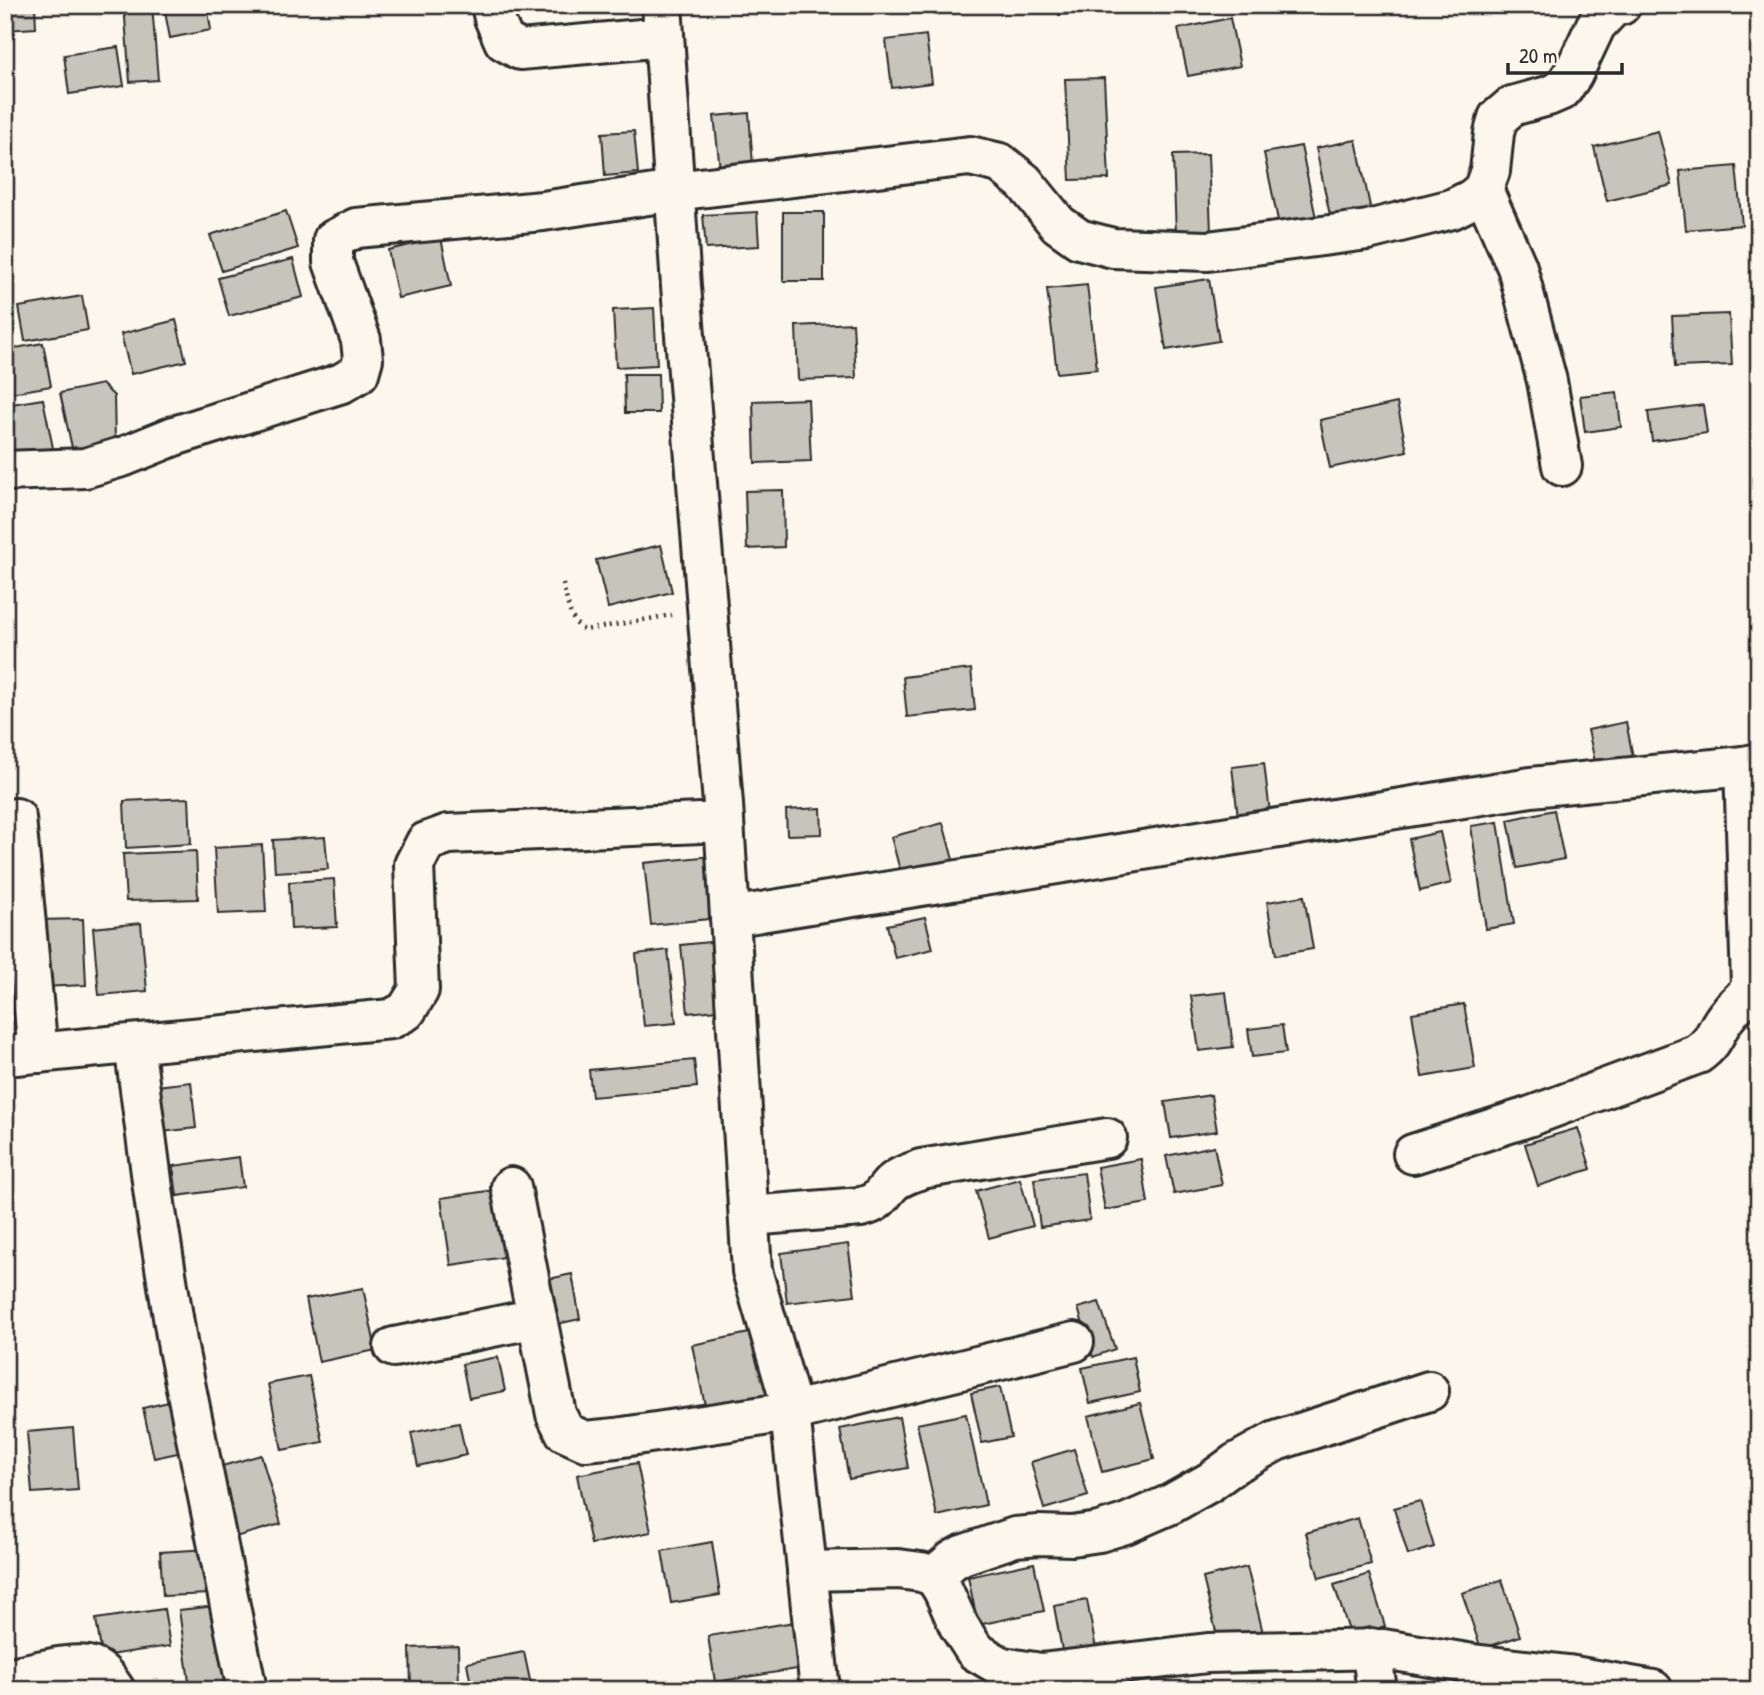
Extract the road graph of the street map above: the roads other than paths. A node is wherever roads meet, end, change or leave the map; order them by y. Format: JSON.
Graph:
{"nodes":[{"id":1,"x":491,"y":5,"type":"edge"},
{"id":2,"x":1621,"y":5,"type":"edge"},
{"id":3,"x":663,"y":21,"type":"edge"},
{"id":4,"x":1483,"y":190,"type":"junction"},
{"id":5,"x":674,"y":191,"type":"junction"},
{"id":6,"x":1562,"y":466,"type":"dead end"},
{"id":7,"x":5,"y":471,"type":"edge"},
{"id":8,"x":1751,"y":765,"type":"edge"},
{"id":9,"x":16,"y":818,"type":"dead end"},
{"id":10,"x":724,"y":822,"type":"junction"},
{"id":11,"x":730,"y":917,"type":"junction"},
{"id":12,"x":134,"y":1044,"type":"junction"},
{"id":13,"x":22,"y":1055,"type":"edge"},
{"id":14,"x":1107,"y":1138,"type":"dead end"},
{"id":15,"x":1413,"y":1154,"type":"dead end"},
{"id":16,"x":511,"y":1187,"type":"dead end"},
{"id":17,"x":749,"y":1216,"type":"junction"},
{"id":18,"x":537,"y":1318,"type":"junction"},
{"id":19,"x":1074,"y":1342,"type":"dead end"},
{"id":20,"x":394,"y":1347,"type":"dead end"},
{"id":21,"x":1429,"y":1391,"type":"dead end"},
{"id":22,"x":790,"y":1412,"type":"junction"},
{"id":23,"x":807,"y":1571,"type":"junction"},
{"id":24,"x":934,"y":1576,"type":"junction"},
{"id":25,"x":1371,"y":1648,"type":"junction"},
{"id":26,"x":5,"y":1678,"type":"edge"},
{"id":27,"x":115,"y":1690,"type":"edge"},
{"id":28,"x":247,"y":1690,"type":"edge"},
{"id":29,"x":820,"y":1690,"type":"edge"},
{"id":30,"x":1377,"y":1690,"type":"edge"},
{"id":31,"x":1653,"y":1690,"type":"edge"}],
"edges":[{"from":1,"to":3,"type":"street"},
{"from":2,"to":4,"type":"street"},
{"from":3,"to":5,"type":"street"},
{"from":4,"to":5,"type":"street"},
{"from":4,"to":6,"type":"street"},
{"from":5,"to":7,"type":"street"},
{"from":5,"to":10,"type":"street"},
{"from":8,"to":11,"type":"street"},
{"from":8,"to":15,"type":"street"},
{"from":9,"to":13,"type":"street"},
{"from":10,"to":11,"type":"street"},
{"from":10,"to":12,"type":"street"},
{"from":11,"to":17,"type":"street"},
{"from":12,"to":13,"type":"street"},
{"from":12,"to":28,"type":"street"},
{"from":14,"to":17,"type":"street"},
{"from":16,"to":18,"type":"street"},
{"from":17,"to":22,"type":"street"},
{"from":18,"to":20,"type":"street"},
{"from":18,"to":22,"type":"street"},
{"from":19,"to":22,"type":"street"},
{"from":21,"to":24,"type":"street"},
{"from":22,"to":23,"type":"street"},
{"from":23,"to":24,"type":"street"},
{"from":23,"to":29,"type":"street"},
{"from":24,"to":25,"type":"street"},
{"from":25,"to":30,"type":"street"},
{"from":25,"to":31,"type":"street"},
{"from":26,"to":27,"type":"street"}]}
